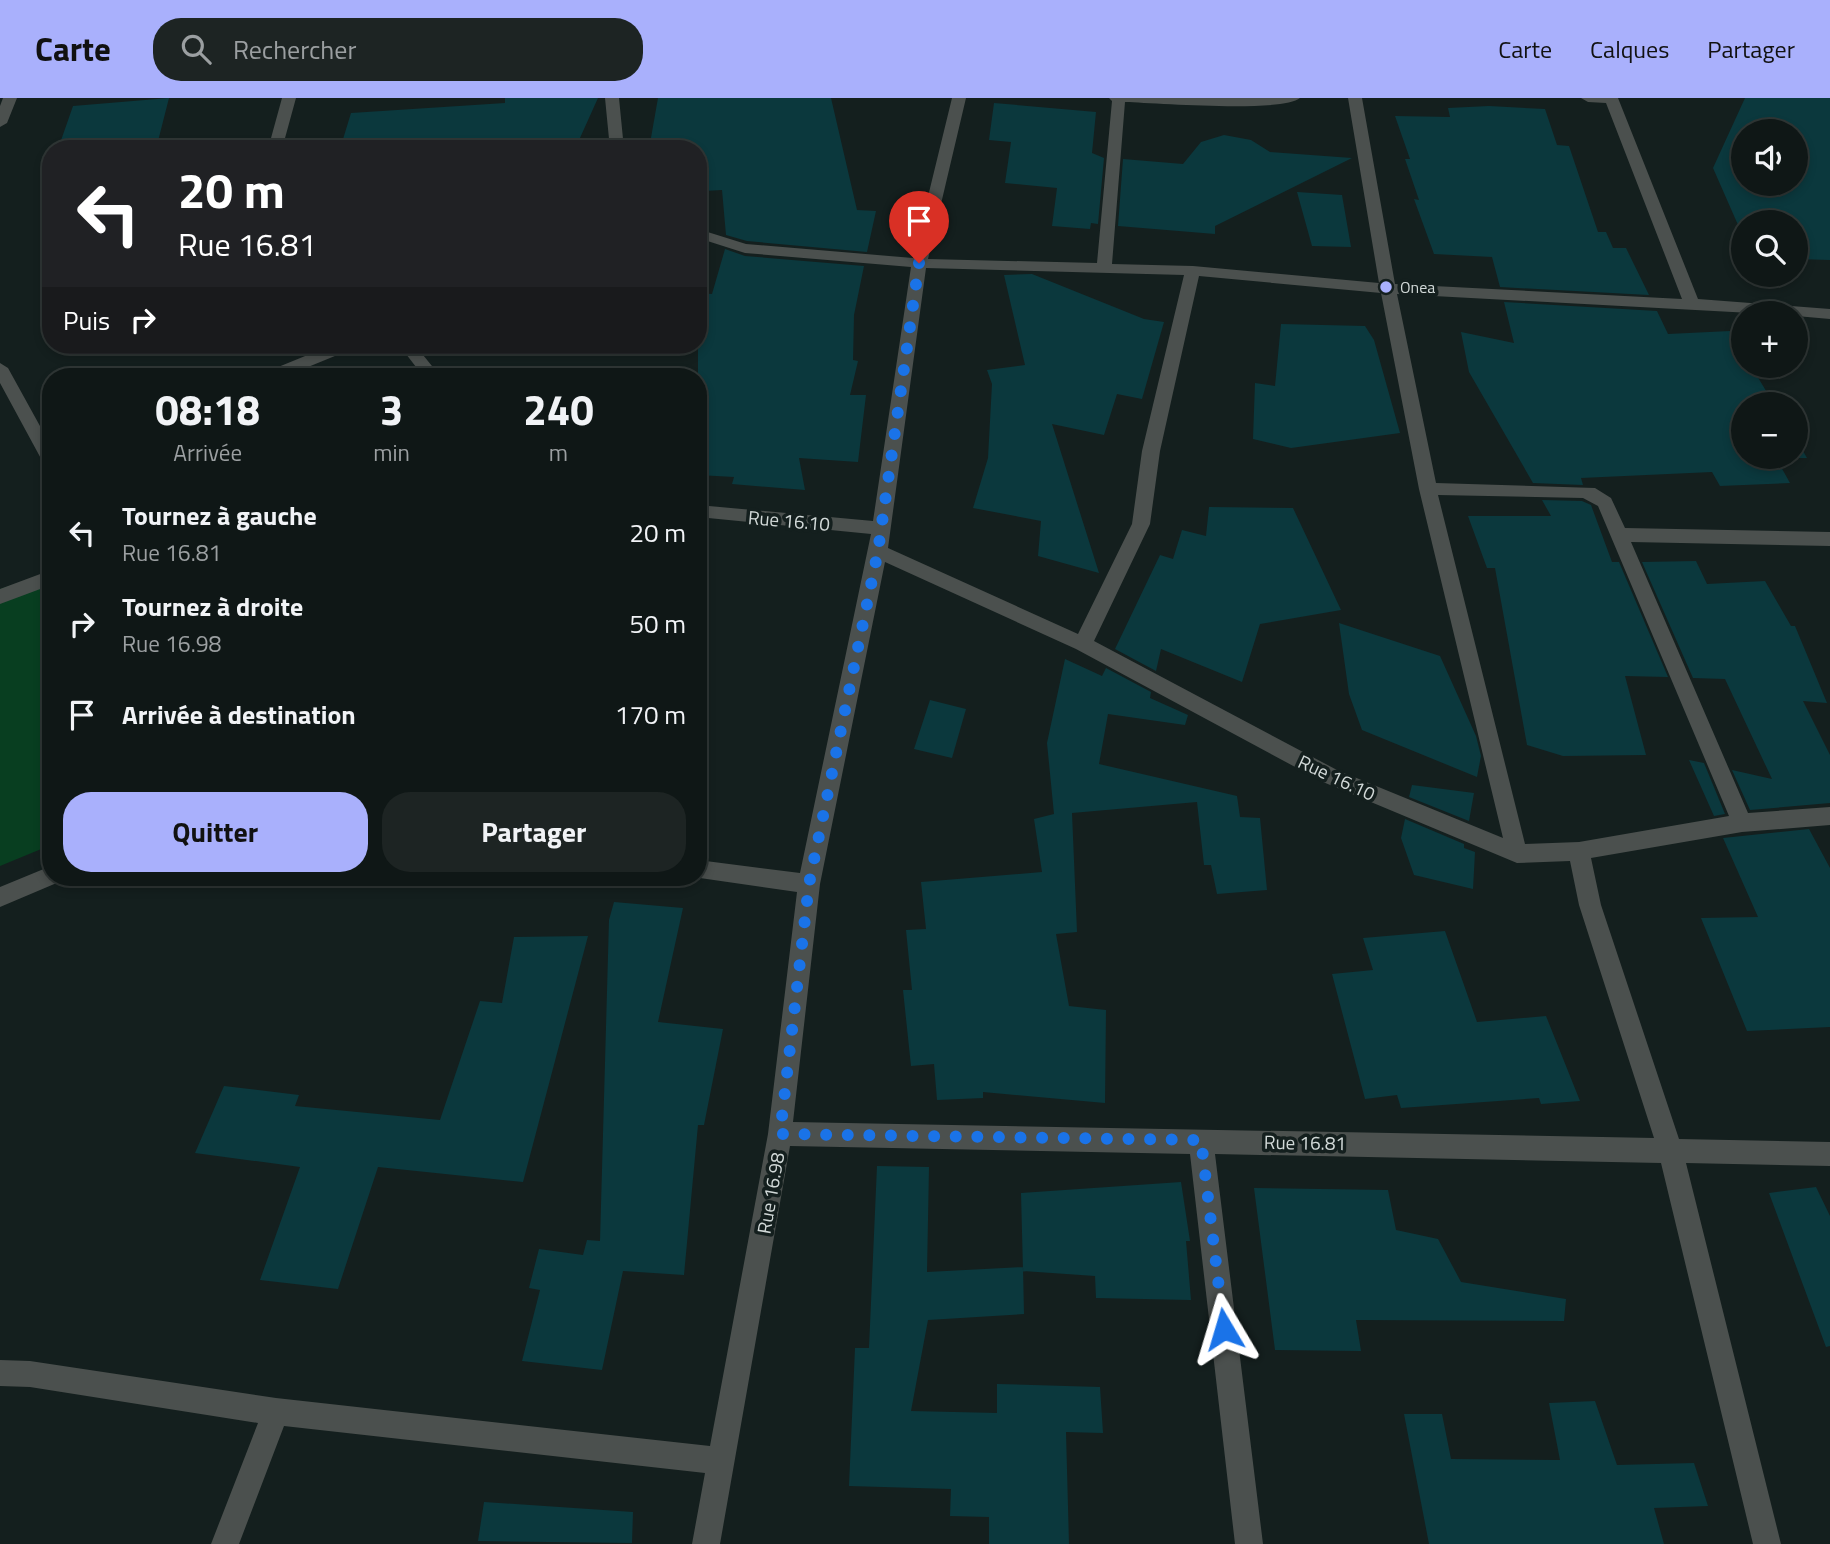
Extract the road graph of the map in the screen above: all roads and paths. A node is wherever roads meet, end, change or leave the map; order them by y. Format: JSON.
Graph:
{"nodes":[{"id":1,"x":10,"y":98,"type":"edge"},
{"id":2,"x":289,"y":98,"type":"edge"},
{"id":3,"x":612,"y":98,"type":"edge"},
{"id":4,"x":959,"y":98,"type":"edge"},
{"id":5,"x":1117,"y":98,"type":"edge"},
{"id":6,"x":1293,"y":98,"type":"edge"},
{"id":7,"x":1355,"y":98,"type":"edge"},
{"id":8,"x":1588,"y":98,"type":"edge"},
{"id":9,"x":1611,"y":98,"type":"edge"},
{"id":10,"x":1214,"y":100,"type":"edge"},
{"id":11,"x":0,"y":123,"type":"edge"},
{"id":12,"x":277,"y":140,"type":"edge"},
{"id":13,"x":616,"y":140,"type":"edge"},
{"id":14,"x":707,"y":236,"type":"edge"},
{"id":15,"x":919,"y":263,"type":"junction"},
{"id":16,"x":1104,"y":267,"type":"junction"},
{"id":17,"x":1193,"y":271,"type":"junction"},
{"id":18,"x":1388,"y":289,"type":"junction"},
{"id":19,"x":1692,"y":304,"type":"junction"},
{"id":20,"x":1830,"y":314,"type":"edge"},
{"id":21,"x":325,"y":354,"type":"edge"},
{"id":22,"x":414,"y":354,"type":"edge"},
{"id":23,"x":0,"y":368,"type":"edge"},
{"id":24,"x":291,"y":368,"type":"edge"},
{"id":25,"x":426,"y":368,"type":"edge"},
{"id":26,"x":42,"y":445,"type":"edge"},
{"id":27,"x":1428,"y":489,"type":"junction"},
{"id":28,"x":707,"y":512,"type":"edge"},
{"id":29,"x":880,"y":528,"type":"junction"},
{"id":30,"x":1620,"y":535,"type":"junction"},
{"id":31,"x":1830,"y":539,"type":"edge"},
{"id":32,"x":878,"y":551,"type":"junction"},
{"id":33,"x":42,"y":581,"type":"edge"},
{"id":34,"x":0,"y":597,"type":"edge"},
{"id":35,"x":1083,"y":644,"type":"junction"},
{"id":36,"x":1830,"y":816,"type":"edge"},
{"id":37,"x":1742,"y":823,"type":"junction"},
{"id":38,"x":1579,"y":850,"type":"junction"},
{"id":39,"x":1517,"y":854,"type":"junction"},
{"id":40,"x":707,"y":870,"type":"edge"},
{"id":41,"x":42,"y":879,"type":"edge"},
{"id":42,"x":809,"y":884,"type":"junction"},
{"id":43,"x":0,"y":897,"type":"edge"},
{"id":44,"x":780,"y":1134,"type":"junction"},
{"id":45,"x":1201,"y":1140,"type":"junction"},
{"id":46,"x":1670,"y":1149,"type":"junction"},
{"id":47,"x":1830,"y":1154,"type":"edge"},
{"id":48,"x":0,"y":1373,"type":"edge"},
{"id":49,"x":276,"y":1412,"type":"junction"},
{"id":50,"x":721,"y":1461,"type":"junction"},
{"id":51,"x":225,"y":1544,"type":"edge"},
{"id":52,"x":706,"y":1544,"type":"edge"},
{"id":53,"x":1249,"y":1544,"type":"edge"},
{"id":54,"x":1768,"y":1544,"type":"edge"}],
"edges":[{"from":1,"to":11,"type":"street"},
{"from":2,"to":12,"type":"street"},
{"from":3,"to":13,"type":"street"},
{"from":4,"to":15,"type":"street","name":"Rue 16.98"},
{"from":5,"to":10,"type":"street"},
{"from":5,"to":16,"type":"street"},
{"from":6,"to":10,"type":"street"},
{"from":7,"to":18,"type":"street"},
{"from":8,"to":9,"type":"street"},
{"from":9,"to":19,"type":"street"},
{"from":14,"to":15,"type":"street"},
{"from":15,"to":16,"type":"street"},
{"from":15,"to":29,"type":"street","name":"Rue 16.98"},
{"from":16,"to":17,"type":"street"},
{"from":17,"to":18,"type":"street"},
{"from":17,"to":35,"type":"street"},
{"from":18,"to":19,"type":"street"},
{"from":18,"to":27,"type":"street"},
{"from":19,"to":20,"type":"street"},
{"from":21,"to":24,"type":"street"},
{"from":22,"to":25,"type":"street"},
{"from":23,"to":26,"type":"street"},
{"from":27,"to":30,"type":"street"},
{"from":27,"to":39,"type":"street"},
{"from":28,"to":29,"type":"street","name":"Rue 16.10"},
{"from":29,"to":32,"type":"street","name":"Rue 16.98"},
{"from":30,"to":31,"type":"street"},
{"from":30,"to":37,"type":"street"},
{"from":32,"to":35,"type":"street","name":"Rue 16.10"},
{"from":32,"to":42,"type":"street","name":"Rue 16.98"},
{"from":33,"to":34,"type":"street"},
{"from":35,"to":39,"type":"street","name":"Rue 16.10"},
{"from":36,"to":37,"type":"street","name":"Rue 16.10"},
{"from":37,"to":38,"type":"street","name":"Rue 16.10"},
{"from":38,"to":39,"type":"street","name":"Rue 16.10"},
{"from":38,"to":46,"type":"street"},
{"from":40,"to":42,"type":"street"},
{"from":41,"to":43,"type":"street"},
{"from":42,"to":44,"type":"street","name":"Rue 16.98"},
{"from":44,"to":45,"type":"street","name":"Rue 16.81"},
{"from":44,"to":50,"type":"street","name":"Rue 16.98"},
{"from":45,"to":46,"type":"street","name":"Rue 16.81"},
{"from":45,"to":53,"type":"street"},
{"from":46,"to":47,"type":"street","name":"Rue 16.81"},
{"from":46,"to":54,"type":"street"},
{"from":48,"to":49,"type":"street"},
{"from":49,"to":50,"type":"street"},
{"from":49,"to":51,"type":"street"},
{"from":50,"to":52,"type":"street","name":"Rue 16.98"}]}
